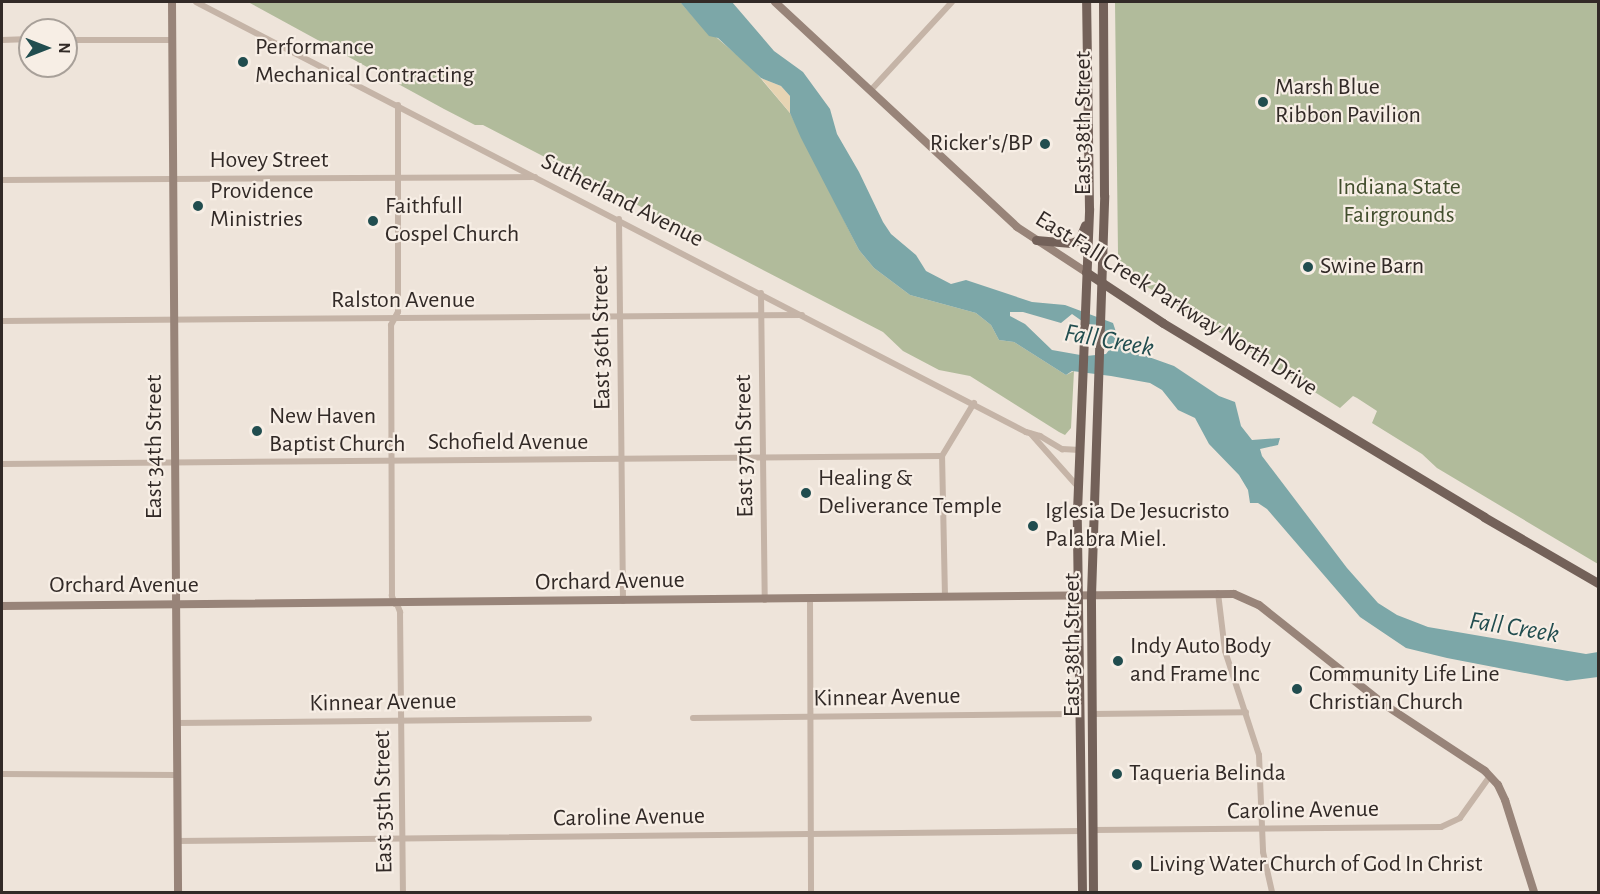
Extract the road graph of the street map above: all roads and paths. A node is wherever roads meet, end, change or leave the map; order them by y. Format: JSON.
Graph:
{"nodes":[{"id":1,"x":172,"y":2,"type":"edge"},
{"id":2,"x":196,"y":2,"type":"edge"},
{"id":3,"x":778,"y":2,"type":"edge"},
{"id":4,"x":952,"y":2,"type":"edge"},
{"id":5,"x":1086,"y":2,"type":"edge"},
{"id":6,"x":1103,"y":2,"type":"edge"},
{"id":7,"x":18,"y":39,"type":"edge"},
{"id":8,"x":78,"y":39,"type":"edge"},
{"id":9,"x":2,"y":40,"type":"edge"},
{"id":10,"x":172,"y":40,"type":"junction"},
{"id":11,"x":871,"y":90,"type":"junction"},
{"id":12,"x":398,"y":105,"type":"junction"},
{"id":13,"x":537,"y":177,"type":"junction"},
{"id":14,"x":399,"y":178,"type":"junction"},
{"id":15,"x":2,"y":180,"type":"edge"},
{"id":16,"x":173,"y":180,"type":"junction"},
{"id":17,"x":1089,"y":208,"type":"junction"},
{"id":18,"x":619,"y":219,"type":"junction"},
{"id":19,"x":1036,"y":240,"type":"junction"},
{"id":20,"x":1086,"y":272,"type":"junction"},
{"id":21,"x":1101,"y":282,"type":"junction"},
{"id":22,"x":761,"y":293,"type":"junction"},
{"id":23,"x":804,"y":315,"type":"junction"},
{"id":24,"x":761,"y":316,"type":"junction"},
{"id":25,"x":620,"y":318,"type":"junction"},
{"id":26,"x":394,"y":320,"type":"junction"},
{"id":27,"x":2,"y":321,"type":"edge"},
{"id":28,"x":174,"y":321,"type":"junction"},
{"id":29,"x":974,"y":403,"type":"junction"},
{"id":30,"x":1031,"y":434,"type":"junction"},
{"id":31,"x":1080,"y":450,"type":"junction"},
{"id":32,"x":942,"y":456,"type":"junction"},
{"id":33,"x":762,"y":458,"type":"junction"},
{"id":34,"x":622,"y":460,"type":"junction"},
{"id":35,"x":391,"y":462,"type":"junction"},
{"id":36,"x":2,"y":464,"type":"edge"},
{"id":37,"x":175,"y":464,"type":"junction"},
{"id":38,"x":1078,"y":487,"type":"junction"},
{"id":39,"x":1599,"y":583,"type":"edge"},
{"id":40,"x":1218,"y":593,"type":"junction"},
{"id":41,"x":1077,"y":596,"type":"junction"},
{"id":42,"x":1090,"y":596,"type":"junction"},
{"id":43,"x":945,"y":597,"type":"junction"},
{"id":44,"x":810,"y":599,"type":"junction"},
{"id":45,"x":765,"y":600,"type":"junction"},
{"id":46,"x":623,"y":601,"type":"junction"},
{"id":47,"x":396,"y":604,"type":"junction"},
{"id":48,"x":2,"y":606,"type":"edge"},
{"id":49,"x":176,"y":606,"type":"junction"},
{"id":50,"x":1246,"y":712,"type":"junction"},
{"id":51,"x":1081,"y":714,"type":"junction"},
{"id":52,"x":1093,"y":714,"type":"junction"},
{"id":53,"x":810,"y":717,"type":"junction"},
{"id":54,"x":693,"y":718,"type":"dead end"},
{"id":55,"x":589,"y":719,"type":"dead end"},
{"id":56,"x":402,"y":721,"type":"junction"},
{"id":57,"x":177,"y":723,"type":"junction"},
{"id":58,"x":2,"y":774,"type":"edge"},
{"id":59,"x":177,"y":775,"type":"junction"},
{"id":60,"x":1490,"y":776,"type":"junction"},
{"id":61,"x":1093,"y":830,"type":"junction"},
{"id":62,"x":1262,"y":830,"type":"junction"},
{"id":63,"x":1082,"y":831,"type":"junction"},
{"id":64,"x":811,"y":834,"type":"junction"},
{"id":65,"x":403,"y":838,"type":"junction"},
{"id":66,"x":177,"y":841,"type":"junction"},
{"id":67,"x":178,"y":892,"type":"edge"},
{"id":68,"x":403,"y":892,"type":"edge"},
{"id":69,"x":811,"y":892,"type":"edge"},
{"id":70,"x":1082,"y":892,"type":"edge"},
{"id":71,"x":1093,"y":892,"type":"edge"},
{"id":72,"x":1272,"y":892,"type":"edge"},
{"id":73,"x":1534,"y":892,"type":"edge"}],
"edges":[{"from":1,"to":10,"type":"street","name":"East 34th Street"},
{"from":2,"to":12,"type":"street","name":"Sutherland Avenue"},
{"from":3,"to":11,"type":"street","name":"East Fall Creek Parkway North Drive"},
{"from":4,"to":11,"type":"street"},
{"from":5,"to":17,"type":"main road","name":"East 38th Street"},
{"from":6,"to":21,"type":"main road","name":"East 38th Street"},
{"from":7,"to":9,"type":"street"},
{"from":8,"to":10,"type":"street"},
{"from":10,"to":16,"type":"street","name":"East 34th Street"},
{"from":11,"to":19,"type":"street","name":"East Fall Creek Parkway North Drive"},
{"from":12,"to":13,"type":"street","name":"Sutherland Avenue"},
{"from":12,"to":14,"type":"street","name":"East 35th Street"},
{"from":13,"to":14,"type":"street","name":"Hovey Street"},
{"from":13,"to":18,"type":"street","name":"Sutherland Avenue"},
{"from":14,"to":16,"type":"street","name":"Hovey Street"},
{"from":14,"to":26,"type":"street","name":"East 35th Street"},
{"from":15,"to":16,"type":"street","name":"Hovey Street"},
{"from":16,"to":28,"type":"street","name":"East 34th Street"},
{"from":17,"to":19,"type":"main road"},
{"from":17,"to":20,"type":"main road","name":"East 38th Street"},
{"from":18,"to":22,"type":"street","name":"Sutherland Avenue"},
{"from":18,"to":25,"type":"street","name":"East 36th Street"},
{"from":19,"to":20,"type":"street","name":"East Fall Creek Parkway North Drive"},
{"from":20,"to":21,"type":"main road","name":"East Fall Creek Parkway North Drive"},
{"from":20,"to":31,"type":"main road","name":"East 38th Street"},
{"from":21,"to":39,"type":"main road","name":"East Fall Creek Parkway North Drive"},
{"from":21,"to":42,"type":"main road","name":"East 38th Street"},
{"from":22,"to":23,"type":"street","name":"Sutherland Avenue"},
{"from":22,"to":24,"type":"street","name":"East 37th Street"},
{"from":23,"to":24,"type":"street","name":"Ralston Avenue"},
{"from":23,"to":29,"type":"street","name":"Sutherland Avenue"},
{"from":24,"to":25,"type":"street","name":"Ralston Avenue"},
{"from":24,"to":33,"type":"street","name":"East 37th Street"},
{"from":25,"to":26,"type":"street","name":"Ralston Avenue"},
{"from":25,"to":34,"type":"street","name":"East 36th Street"},
{"from":26,"to":28,"type":"street","name":"Ralston Avenue"},
{"from":26,"to":35,"type":"street","name":"East 35th Street"},
{"from":27,"to":28,"type":"street","name":"Ralston Avenue"},
{"from":28,"to":37,"type":"street","name":"East 34th Street"},
{"from":29,"to":30,"type":"street","name":"Sutherland Avenue"},
{"from":29,"to":32,"type":"street"},
{"from":30,"to":31,"type":"street","name":"Sutherland Avenue"},
{"from":30,"to":38,"type":"street","name":"Sutherland Avenue"},
{"from":31,"to":38,"type":"main road","name":"East 38th Street"},
{"from":32,"to":33,"type":"street","name":"Schofield Avenue"},
{"from":32,"to":43,"type":"street"},
{"from":33,"to":34,"type":"street","name":"Schofield Avenue"},
{"from":33,"to":45,"type":"street","name":"East 37th Street"},
{"from":34,"to":35,"type":"street","name":"Schofield Avenue"},
{"from":34,"to":46,"type":"street","name":"East 36th Street"},
{"from":35,"to":37,"type":"street","name":"Schofield Avenue"},
{"from":35,"to":47,"type":"street","name":"East 35th Street"},
{"from":36,"to":37,"type":"street","name":"Schofield Avenue"},
{"from":37,"to":49,"type":"street","name":"East 34th Street"},
{"from":38,"to":41,"type":"main road","name":"East 38th Street"},
{"from":40,"to":42,"type":"street","name":"Orchard Avenue"},
{"from":40,"to":50,"type":"street"},
{"from":40,"to":60,"type":"street","name":"Orchard Avenue"},
{"from":41,"to":42,"type":"street","name":"Orchard Avenue"},
{"from":41,"to":43,"type":"street","name":"Orchard Avenue"},
{"from":41,"to":51,"type":"main road","name":"East 38th Street"},
{"from":42,"to":52,"type":"main road","name":"East 38th Street"},
{"from":43,"to":44,"type":"street","name":"Orchard Avenue"},
{"from":44,"to":45,"type":"street","name":"Orchard Avenue"},
{"from":44,"to":53,"type":"street"},
{"from":45,"to":46,"type":"street","name":"Orchard Avenue"},
{"from":46,"to":47,"type":"street","name":"Orchard Avenue"},
{"from":47,"to":49,"type":"street","name":"Orchard Avenue"},
{"from":47,"to":56,"type":"street","name":"East 35th Street"},
{"from":48,"to":49,"type":"street","name":"Orchard Avenue"},
{"from":49,"to":57,"type":"street","name":"East 34th Street"},
{"from":50,"to":52,"type":"street"},
{"from":50,"to":62,"type":"street"},
{"from":51,"to":53,"type":"street","name":"Kinnear Avenue"},
{"from":51,"to":63,"type":"main road","name":"East 38th Street"},
{"from":52,"to":61,"type":"main road","name":"East 38th Street"},
{"from":53,"to":54,"type":"street","name":"Kinnear Avenue"},
{"from":53,"to":64,"type":"street"},
{"from":55,"to":56,"type":"street","name":"Kinnear Avenue"},
{"from":56,"to":57,"type":"street","name":"Kinnear Avenue"},
{"from":56,"to":65,"type":"street","name":"East 35th Street"},
{"from":57,"to":59,"type":"street","name":"East 34th Street"},
{"from":58,"to":59,"type":"street"},
{"from":59,"to":66,"type":"street","name":"East 34th Street"},
{"from":60,"to":62,"type":"street","name":"Caroline Avenue"},
{"from":60,"to":73,"type":"street"},
{"from":61,"to":62,"type":"street","name":"Caroline Avenue"},
{"from":61,"to":71,"type":"main road","name":"East 38th Street"},
{"from":62,"to":72,"type":"street"},
{"from":63,"to":64,"type":"street","name":"Caroline Avenue"},
{"from":63,"to":70,"type":"main road","name":"East 38th Street"},
{"from":64,"to":65,"type":"street","name":"Caroline Avenue"},
{"from":64,"to":69,"type":"street"},
{"from":65,"to":66,"type":"street","name":"Caroline Avenue"},
{"from":65,"to":68,"type":"street","name":"East 35th Street"},
{"from":66,"to":67,"type":"street","name":"East 34th Street"}]}
